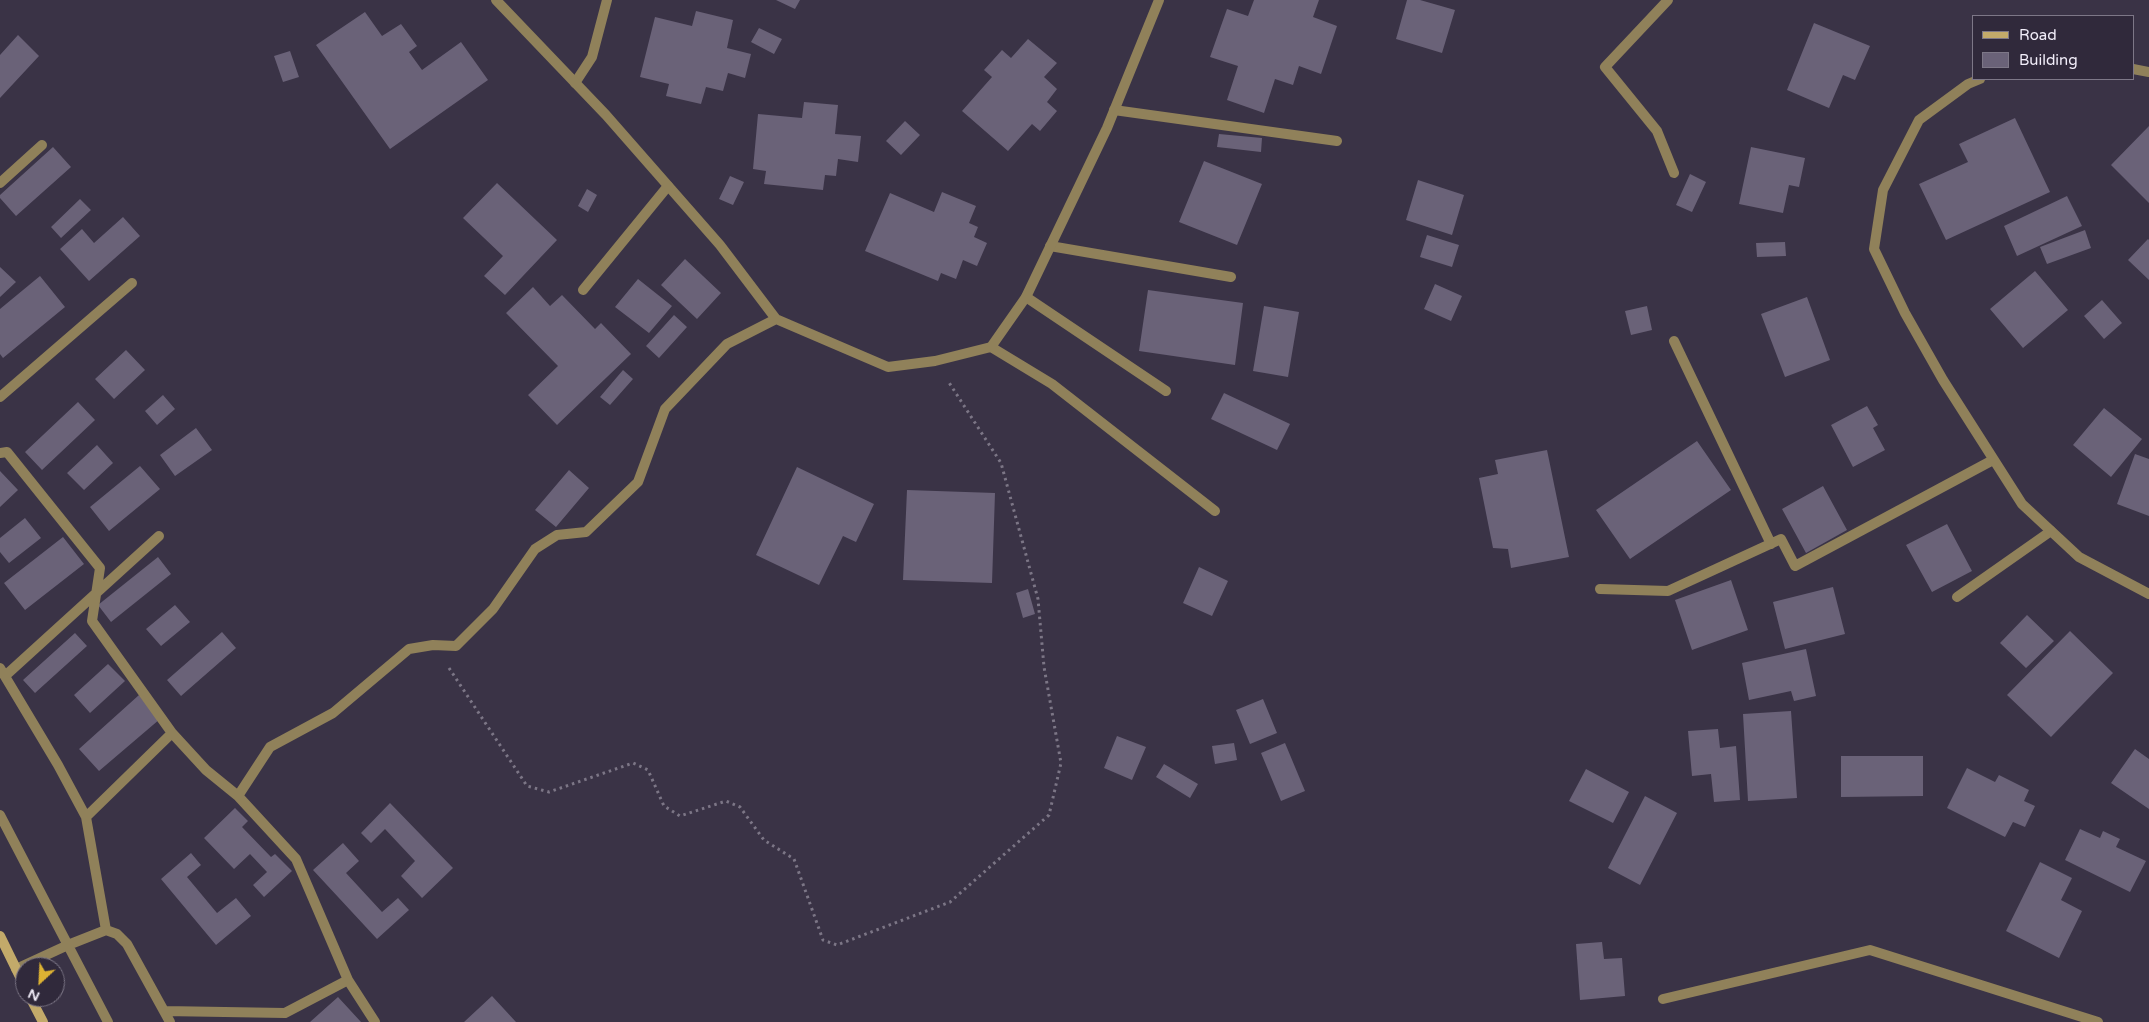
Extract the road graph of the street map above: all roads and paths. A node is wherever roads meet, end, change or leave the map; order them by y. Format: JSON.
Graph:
{"nodes":[{"id":1,"x":496,"y":0,"type":"edge"},
{"id":2,"x":607,"y":0,"type":"edge"},
{"id":3,"x":1159,"y":0,"type":"edge"},
{"id":4,"x":1668,"y":0,"type":"edge"},
{"id":5,"x":2134,"y":70,"type":"edge"},
{"id":6,"x":2149,"y":72,"type":"edge"},
{"id":7,"x":1978,"y":80,"type":"edge"},
{"id":8,"x":575,"y":83,"type":"junction"},
{"id":9,"x":1114,"y":110,"type":"junction"},
{"id":10,"x":1337,"y":141,"type":"dead end"},
{"id":11,"x":42,"y":145,"type":"dead end"},
{"id":12,"x":1674,"y":173,"type":"dead end"},
{"id":13,"x":0,"y":183,"type":"edge"},
{"id":14,"x":668,"y":186,"type":"junction"},
{"id":15,"x":1050,"y":246,"type":"junction"},
{"id":16,"x":1231,"y":276,"type":"dead end"},
{"id":17,"x":132,"y":283,"type":"dead end"},
{"id":18,"x":583,"y":290,"type":"dead end"},
{"id":19,"x":1026,"y":297,"type":"junction"},
{"id":20,"x":776,"y":319,"type":"junction"},
{"id":21,"x":1674,"y":341,"type":"dead end"},
{"id":22,"x":991,"y":347,"type":"junction"},
{"id":23,"x":935,"y":361,"type":"junction"},
{"id":24,"x":1166,"y":391,"type":"dead end"},
{"id":25,"x":0,"y":397,"type":"edge"},
{"id":26,"x":0,"y":453,"type":"edge"},
{"id":27,"x":1993,"y":460,"type":"junction"},
{"id":28,"x":1214,"y":511,"type":"dead end"},
{"id":29,"x":2051,"y":531,"type":"junction"},
{"id":30,"x":159,"y":536,"type":"dead end"},
{"id":31,"x":1771,"y":544,"type":"junction"},
{"id":32,"x":1600,"y":589,"type":"dead end"},
{"id":33,"x":96,"y":593,"type":"junction"},
{"id":34,"x":2149,"y":594,"type":"edge"},
{"id":35,"x":1957,"y":598,"type":"dead end"},
{"id":36,"x":434,"y":645,"type":"junction"},
{"id":37,"x":2,"y":672,"type":"edge"},
{"id":38,"x":172,"y":733,"type":"junction"},
{"id":39,"x":238,"y":796,"type":"junction"},
{"id":40,"x":0,"y":815,"type":"edge"},
{"id":41,"x":86,"y":817,"type":"junction"},
{"id":42,"x":106,"y":930,"type":"junction"},
{"id":43,"x":0,"y":936,"type":"edge"},
{"id":44,"x":68,"y":945,"type":"junction"},
{"id":45,"x":42,"y":957,"type":"edge"},
{"id":46,"x":15,"y":967,"type":"edge"},
{"id":47,"x":348,"y":980,"type":"junction"},
{"id":48,"x":1663,"y":999,"type":"dead end"},
{"id":49,"x":35,"y":1007,"type":"edge"},
{"id":50,"x":164,"y":1011,"type":"junction"},
{"id":51,"x":43,"y":1022,"type":"edge"},
{"id":52,"x":108,"y":1022,"type":"edge"},
{"id":53,"x":170,"y":1022,"type":"edge"},
{"id":54,"x":375,"y":1022,"type":"edge"},
{"id":55,"x":2098,"y":1022,"type":"edge"}],
"edges":[{"from":1,"to":8,"type":"street"},
{"from":2,"to":8,"type":"street"},
{"from":3,"to":9,"type":"street"},
{"from":4,"to":12,"type":"street"},
{"from":5,"to":6,"type":"street"},
{"from":7,"to":27,"type":"street"},
{"from":8,"to":14,"type":"street"},
{"from":9,"to":10,"type":"street"},
{"from":9,"to":15,"type":"street"},
{"from":11,"to":13,"type":"street"},
{"from":14,"to":18,"type":"street"},
{"from":14,"to":20,"type":"street"},
{"from":15,"to":16,"type":"street"},
{"from":15,"to":19,"type":"street"},
{"from":17,"to":25,"type":"street"},
{"from":19,"to":22,"type":"street"},
{"from":19,"to":24,"type":"street"},
{"from":20,"to":23,"type":"street"},
{"from":20,"to":36,"type":"street"},
{"from":21,"to":31,"type":"street"},
{"from":22,"to":23,"type":"street"},
{"from":22,"to":28,"type":"street"},
{"from":23,"to":36,"type":"path"},
{"from":26,"to":33,"type":"street"},
{"from":27,"to":29,"type":"street"},
{"from":27,"to":31,"type":"street"},
{"from":29,"to":34,"type":"street"},
{"from":29,"to":35,"type":"street"},
{"from":30,"to":33,"type":"street"},
{"from":31,"to":32,"type":"street"},
{"from":33,"to":37,"type":"street"},
{"from":33,"to":38,"type":"street"},
{"from":36,"to":39,"type":"street"},
{"from":37,"to":41,"type":"street"},
{"from":38,"to":39,"type":"street"},
{"from":38,"to":41,"type":"street"},
{"from":39,"to":47,"type":"street"},
{"from":40,"to":44,"type":"street"},
{"from":41,"to":42,"type":"street"},
{"from":42,"to":44,"type":"street"},
{"from":42,"to":50,"type":"street"},
{"from":43,"to":46,"type":"main road"},
{"from":44,"to":45,"type":"street"},
{"from":44,"to":52,"type":"street"},
{"from":47,"to":50,"type":"street"},
{"from":47,"to":54,"type":"street"},
{"from":48,"to":55,"type":"street"},
{"from":49,"to":51,"type":"main road"},
{"from":50,"to":53,"type":"street"}]}
